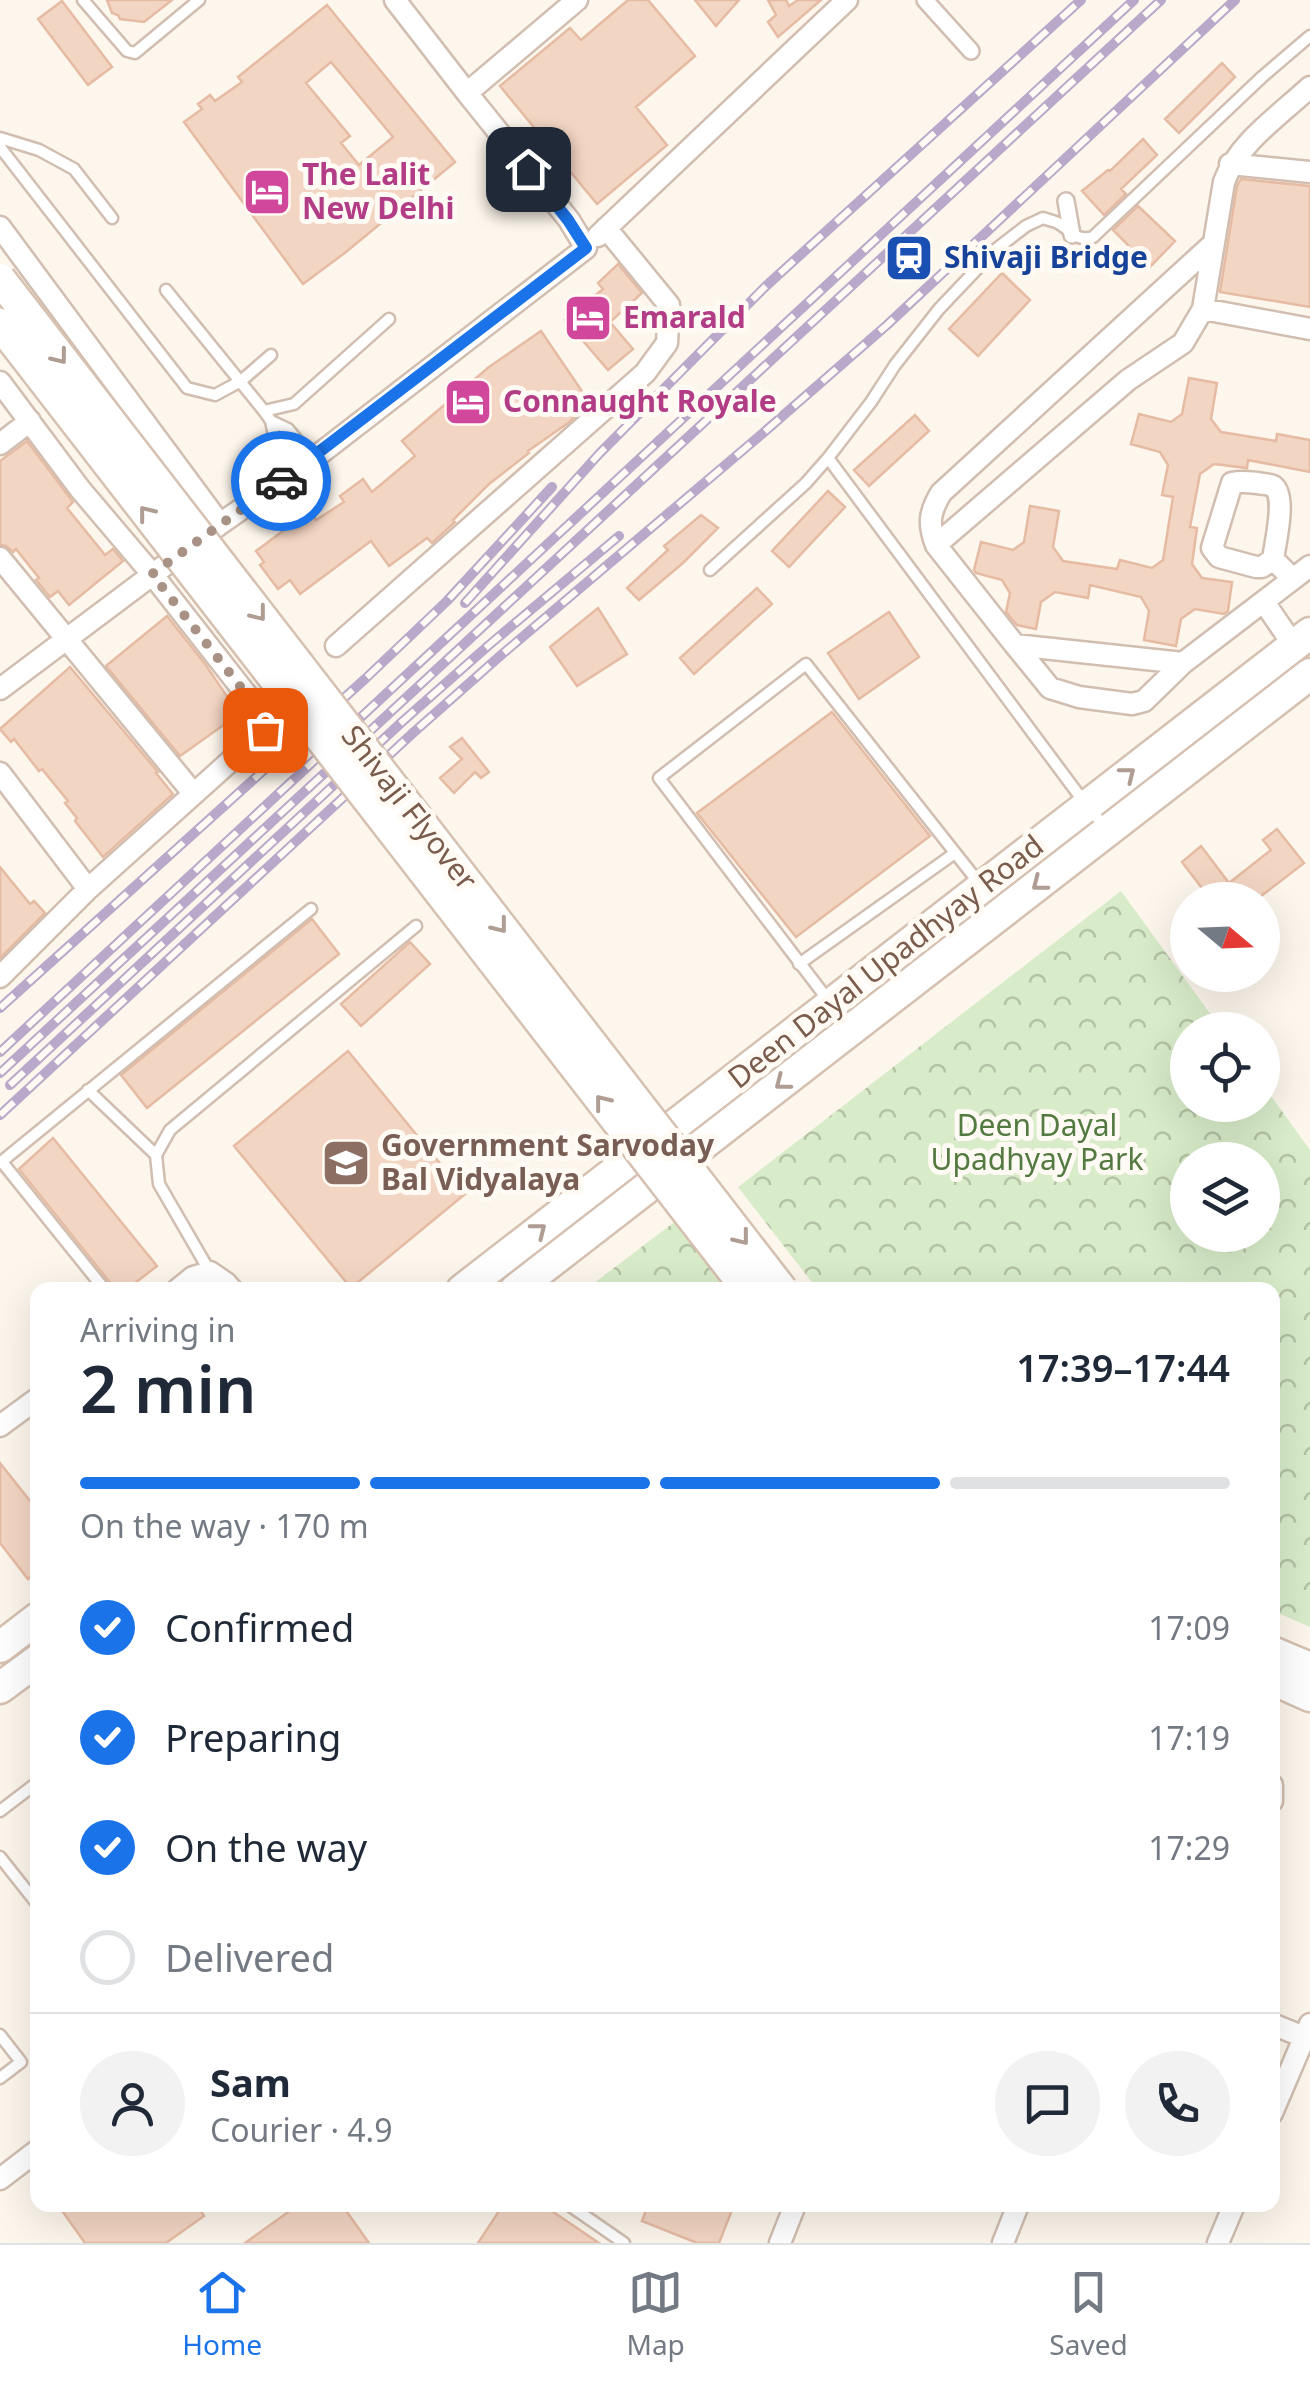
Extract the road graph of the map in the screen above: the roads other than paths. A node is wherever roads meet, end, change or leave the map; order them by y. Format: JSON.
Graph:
{"nodes":[{"id":1,"x":83,"y":0,"type":"edge"},
{"id":2,"x":199,"y":0,"type":"edge"},
{"id":3,"x":394,"y":0,"type":"edge"},
{"id":4,"x":576,"y":0,"type":"edge"},
{"id":5,"x":847,"y":0,"type":"edge"},
{"id":6,"x":925,"y":0,"type":"edge"},
{"id":7,"x":1310,"y":36,"type":"edge"},
{"id":8,"x":971,"y":51,"type":"dead end"},
{"id":9,"x":1310,"y":87,"type":"edge"},
{"id":10,"x":467,"y":92,"type":"junction"},
{"id":11,"x":0,"y":138,"type":"edge"},
{"id":12,"x":0,"y":148,"type":"edge"},
{"id":13,"x":1230,"y":164,"type":"junction"},
{"id":14,"x":1310,"y":172,"type":"edge"},
{"id":15,"x":1066,"y":201,"type":"dead end"},
{"id":16,"x":112,"y":218,"type":"dead end"},
{"id":17,"x":0,"y":227,"type":"edge"},
{"id":18,"x":606,"y":228,"type":"junction"},
{"id":19,"x":1072,"y":235,"type":"junction"},
{"id":20,"x":1214,"y":244,"type":"junction"},
{"id":21,"x":586,"y":248,"type":"junction"},
{"id":22,"x":0,"y":280,"type":"edge"},
{"id":23,"x":166,"y":290,"type":"dead end"},
{"id":24,"x":1202,"y":310,"type":"junction"},
{"id":25,"x":389,"y":320,"type":"dead end"},
{"id":26,"x":0,"y":324,"type":"edge"},
{"id":27,"x":1310,"y":329,"type":"edge"},
{"id":28,"x":271,"y":355,"type":"dead end"},
{"id":29,"x":0,"y":382,"type":"edge"},
{"id":30,"x":240,"y":382,"type":"junction"},
{"id":31,"x":267,"y":416,"type":"junction"},
{"id":32,"x":30,"y":422,"type":"junction"},
{"id":33,"x":0,"y":444,"type":"edge"},
{"id":34,"x":828,"y":458,"type":"junction"},
{"id":35,"x":304,"y":465,"type":"junction"},
{"id":36,"x":220,"y":524,"type":"junction"},
{"id":37,"x":936,"y":545,"type":"junction"},
{"id":38,"x":0,"y":558,"type":"edge"},
{"id":39,"x":1273,"y":559,"type":"junction"},
{"id":40,"x":710,"y":570,"type":"dead end"},
{"id":41,"x":1302,"y":572,"type":"edge"},
{"id":42,"x":152,"y":574,"type":"junction"},
{"id":43,"x":1264,"y":602,"type":"junction"},
{"id":44,"x":67,"y":638,"type":"junction"},
{"id":45,"x":1302,"y":640,"type":"edge"},
{"id":46,"x":1016,"y":645,"type":"junction"},
{"id":47,"x":336,"y":646,"type":"dead end"},
{"id":48,"x":1183,"y":662,"type":"junction"},
{"id":49,"x":1310,"y":674,"type":"edge"},
{"id":50,"x":0,"y":689,"type":"edge"},
{"id":51,"x":0,"y":773,"type":"edge"},
{"id":52,"x":193,"y":794,"type":"junction"},
{"id":53,"x":1088,"y":806,"type":"junction"},
{"id":54,"x":1108,"y":830,"type":"junction"},
{"id":55,"x":955,"y":852,"type":"junction"},
{"id":56,"x":982,"y":887,"type":"junction"},
{"id":57,"x":88,"y":889,"type":"junction"},
{"id":58,"x":311,"y":909,"type":"dead end"},
{"id":59,"x":416,"y":926,"type":"dead end"},
{"id":60,"x":800,"y":964,"type":"junction"},
{"id":61,"x":0,"y":976,"type":"edge"},
{"id":62,"x":831,"y":1004,"type":"junction"},
{"id":63,"x":88,"y":1090,"type":"junction"},
{"id":64,"x":156,"y":1155,"type":"junction"},
{"id":65,"x":1,"y":1163,"type":"edge"},
{"id":66,"x":210,"y":1272,"type":"junction"},
{"id":67,"x":98,"y":1282,"type":"edge"},
{"id":68,"x":187,"y":1282,"type":"edge"},
{"id":69,"x":225,"y":1282,"type":"edge"},
{"id":70,"x":472,"y":1282,"type":"edge"},
{"id":71,"x":525,"y":1282,"type":"edge"},
{"id":72,"x":742,"y":1282,"type":"edge"},
{"id":73,"x":776,"y":1282,"type":"edge"},
{"id":74,"x":30,"y":1404,"type":"edge"},
{"id":75,"x":0,"y":1426,"type":"edge"},
{"id":76,"x":30,"y":1624,"type":"edge"},
{"id":77,"x":0,"y":1647,"type":"edge"},
{"id":78,"x":1280,"y":1655,"type":"edge"},
{"id":79,"x":30,"y":1666,"type":"edge"},
{"id":80,"x":1310,"y":1668,"type":"edge"},
{"id":81,"x":1280,"y":1683,"type":"edge"},
{"id":82,"x":0,"y":1688,"type":"edge"},
{"id":83,"x":1310,"y":1696,"type":"edge"},
{"id":84,"x":30,"y":1788,"type":"edge"},
{"id":85,"x":0,"y":1811,"type":"edge"},
{"id":86,"x":0,"y":1856,"type":"edge"},
{"id":87,"x":30,"y":1894,"type":"edge"},
{"id":88,"x":1280,"y":2026,"type":"edge"},
{"id":89,"x":1308,"y":2033,"type":"edge"},
{"id":90,"x":0,"y":2035,"type":"edge"},
{"id":91,"x":0,"y":2078,"type":"edge"},
{"id":92,"x":1280,"y":2095,"type":"edge"},
{"id":93,"x":30,"y":2156,"type":"edge"},
{"id":94,"x":0,"y":2179,"type":"edge"},
{"id":95,"x":580,"y":2212,"type":"edge"},
{"id":96,"x":793,"y":2212,"type":"edge"},
{"id":97,"x":1015,"y":2212,"type":"edge"},
{"id":98,"x":1231,"y":2212,"type":"edge"},
{"id":99,"x":624,"y":2243,"type":"edge"},
{"id":100,"x":780,"y":2243,"type":"edge"},
{"id":101,"x":1003,"y":2243,"type":"edge"},
{"id":102,"x":1218,"y":2243,"type":"edge"}],
"edges":[{"from":1,"to":2,"type":"lane"},
{"from":3,"to":10,"type":"street"},
{"from":4,"to":10,"type":"street"},
{"from":5,"to":18,"type":"street"},
{"from":6,"to":8,"type":"street"},
{"from":7,"to":19,"type":"lane"},
{"from":9,"to":13,"type":"street"},
{"from":10,"to":21,"type":"street"},
{"from":11,"to":16,"type":"lane"},
{"from":12,"to":30,"type":"lane"},
{"from":13,"to":14,"type":"street"},
{"from":13,"to":20,"type":"street"},
{"from":15,"to":19,"type":"street"},
{"from":17,"to":36,"type":"street"},
{"from":18,"to":21,"type":"street"},
{"from":18,"to":47,"type":"street"},
{"from":19,"to":34,"type":"lane"},
{"from":20,"to":24,"type":"street"},
{"from":20,"to":37,"type":"street"},
{"from":21,"to":35,"type":"street"},
{"from":22,"to":73,"type":"main road","name":"Shivaji Flyover","one_way":true,"bridge":true},
{"from":23,"to":30,"type":"lane"},
{"from":24,"to":27,"type":"street"},
{"from":24,"to":37,"type":"street"},
{"from":25,"to":31,"type":"lane"},
{"from":72,"to":26,"type":"main road","name":"Shivaji Flyover","one_way":true,"bridge":true},
{"from":28,"to":30,"type":"lane"},
{"from":29,"to":32,"type":"street"},
{"from":30,"to":31,"type":"lane"},
{"from":31,"to":35,"type":"lane"},
{"from":31,"to":35,"type":"lane"},
{"from":32,"to":33,"type":"street"},
{"from":32,"to":42,"type":"street"},
{"from":34,"to":40,"type":"lane"},
{"from":34,"to":53,"type":"lane"},
{"from":35,"to":36,"type":"street"},
{"from":36,"to":42,"type":"street"},
{"from":37,"to":46,"type":"street"},
{"from":38,"to":44,"type":"street"},
{"from":39,"to":39,"type":"street"},
{"from":39,"to":41,"type":"street"},
{"from":41,"to":43,"type":"street"},
{"from":42,"to":44,"type":"street"},
{"from":42,"to":52,"type":"street"},
{"from":43,"to":45,"type":"street"},
{"from":43,"to":48,"type":"street"},
{"from":44,"to":50,"type":"street"},
{"from":44,"to":52,"type":"street"},
{"from":53,"to":45,"type":"main road","name":"Deen Dayal Upadhyay Road","one_way":true},
{"from":46,"to":48,"type":"street"},
{"from":46,"to":48,"type":"street"},
{"from":49,"to":54,"type":"main road","name":"Deen Dayal Upadhyay Road"},
{"from":51,"to":57,"type":"street"},
{"from":52,"to":57,"type":"street"},
{"from":53,"to":54,"type":"lane"},
{"from":53,"to":56,"type":"main road","name":"Deen Dayal Upadhyay Road"},
{"from":54,"to":71,"type":"main road","name":"Deen Dayal Upadhyay Road","one_way":true},
{"from":55,"to":56,"type":"lane"},
{"from":55,"to":60,"type":"lane"},
{"from":55,"to":60,"type":"lane"},
{"from":56,"to":62,"type":"main road","name":"Deen Dayal Upadhyay Road"},
{"from":57,"to":61,"type":"street"},
{"from":58,"to":63,"type":"lane"},
{"from":59,"to":64,"type":"lane"},
{"from":60,"to":62,"type":"lane"},
{"from":70,"to":62,"type":"main road","name":"Deen Dayal Upadhyay Road","one_way":true},
{"from":63,"to":64,"type":"lane"},
{"from":63,"to":65,"type":"lane"},
{"from":64,"to":66,"type":"lane"},
{"from":65,"to":67,"type":"lane"},
{"from":66,"to":68,"type":"street"},
{"from":66,"to":69,"type":"street"},
{"from":74,"to":75,"type":"street"},
{"from":76,"to":77,"type":"main road"},
{"from":78,"to":80,"type":"main road"},
{"from":79,"to":82,"type":"main road"},
{"from":81,"to":83,"type":"main road"},
{"from":84,"to":85,"type":"lane"},
{"from":86,"to":87,"type":"lane"},
{"from":88,"to":89,"type":"street"},
{"from":89,"to":92,"type":"street"},
{"from":90,"to":91,"type":"lane"},
{"from":93,"to":94,"type":"street"},
{"from":95,"to":99,"type":"lane"},
{"from":96,"to":100,"type":"street"},
{"from":97,"to":101,"type":"street"},
{"from":98,"to":102,"type":"street"}]}
